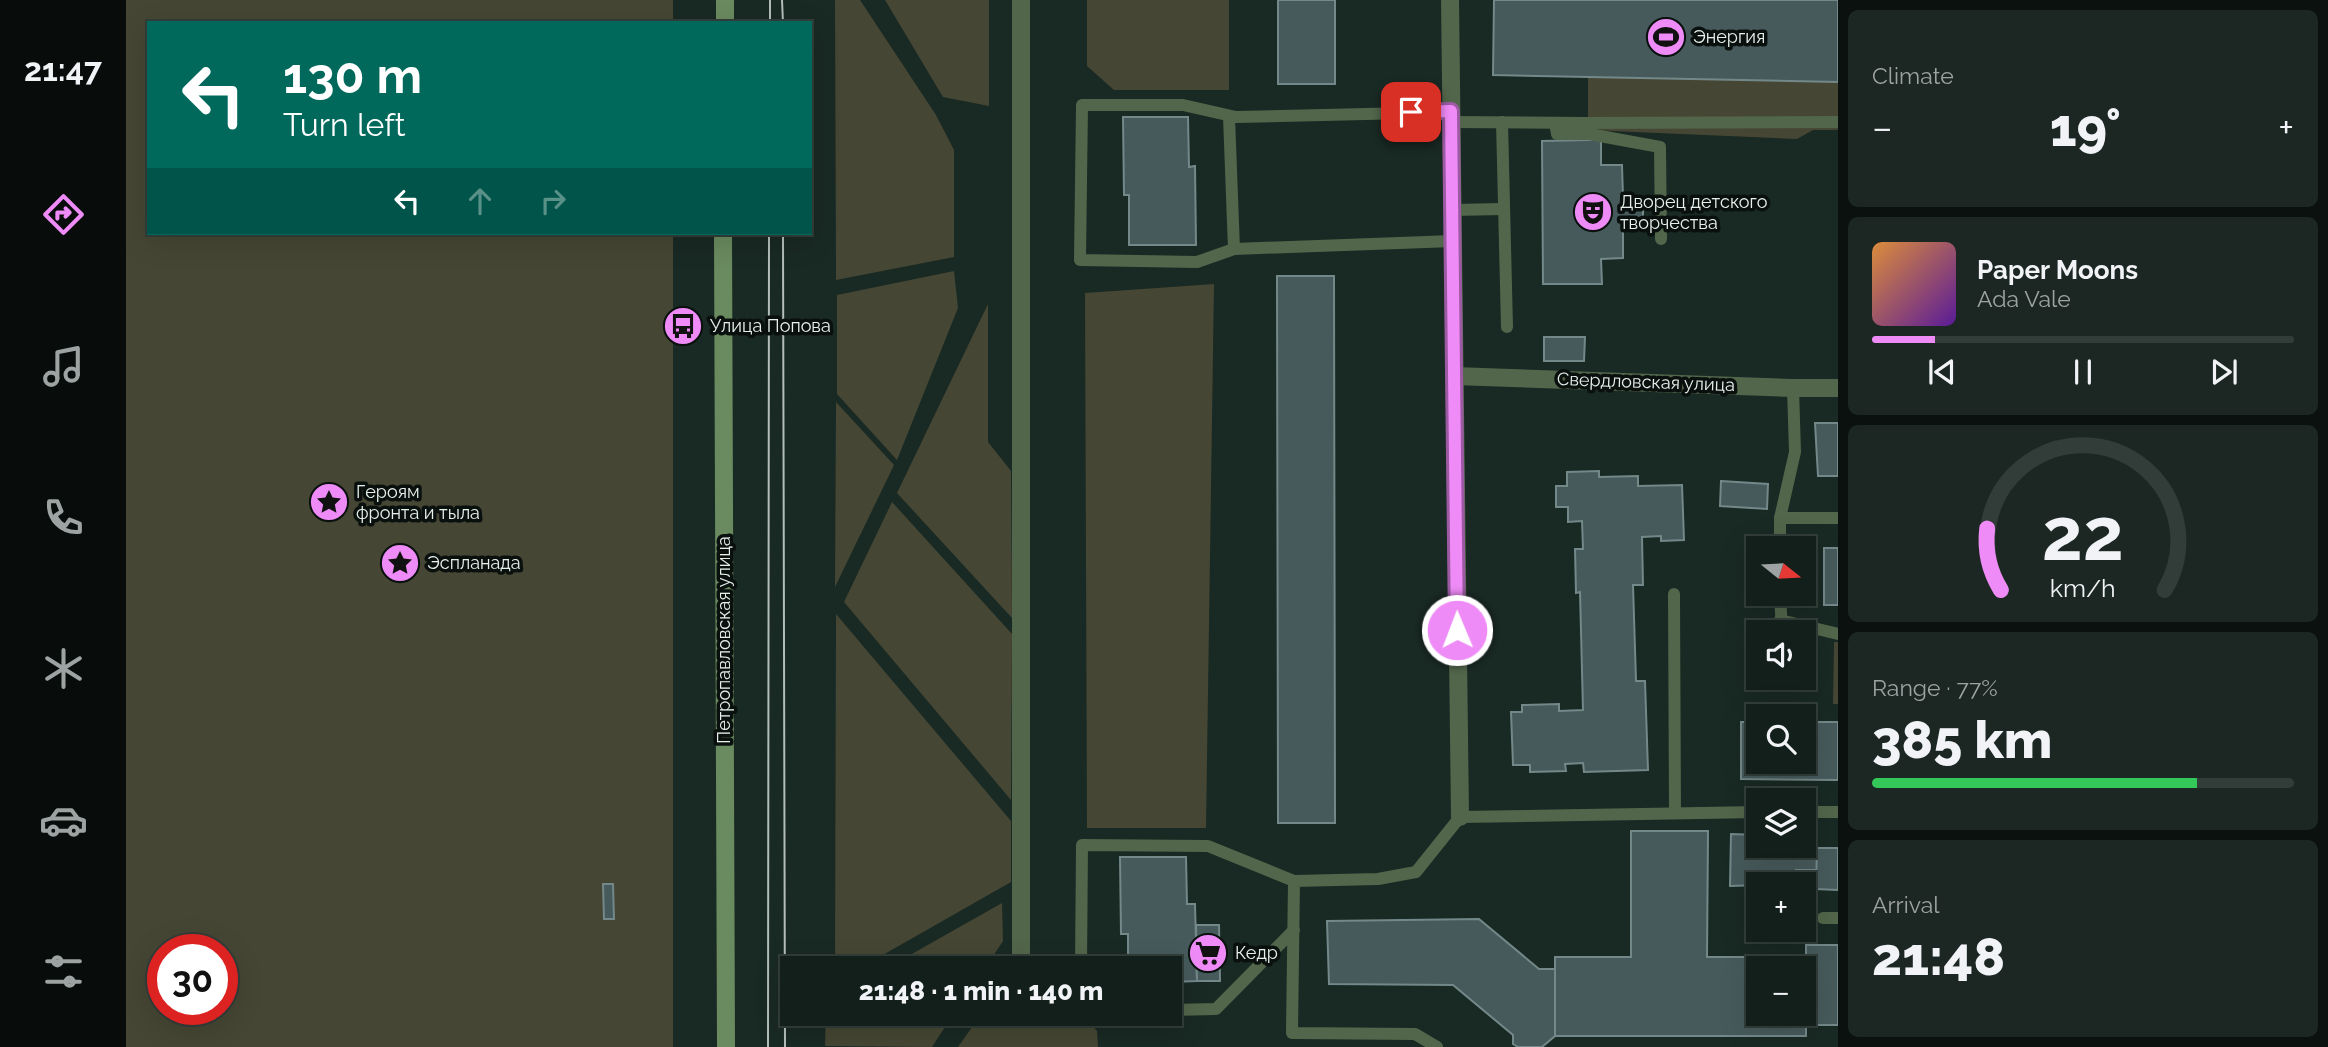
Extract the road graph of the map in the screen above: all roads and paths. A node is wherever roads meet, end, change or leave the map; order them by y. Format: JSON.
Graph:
{"nodes":[{"id":1,"x":725,"y":0,"type":"edge"},
{"id":2,"x":1021,"y":0,"type":"edge"},
{"id":3,"x":1450,"y":0,"type":"edge"},
{"id":4,"x":724,"y":21,"type":"edge"},
{"id":5,"x":1229,"y":117,"type":"junction"},
{"id":6,"x":1451,"y":117,"type":"junction"},
{"id":7,"x":1502,"y":122,"type":"junction"},
{"id":8,"x":1838,"y":122,"type":"edge"},
{"id":9,"x":1555,"y":123,"type":"junction"},
{"id":10,"x":1504,"y":209,"type":"junction"},
{"id":11,"x":1452,"y":210,"type":"junction"},
{"id":12,"x":723,"y":235,"type":"edge"},
{"id":13,"x":1661,"y":239,"type":"dead end"},
{"id":14,"x":1453,"y":241,"type":"junction"},
{"id":15,"x":1234,"y":249,"type":"junction"},
{"id":16,"x":1507,"y":327,"type":"dead end"},
{"id":17,"x":1454,"y":376,"type":"junction"},
{"id":18,"x":1793,"y":388,"type":"junction"},
{"id":19,"x":1838,"y":388,"type":"edge"},
{"id":20,"x":1838,"y":518,"type":"edge"},
{"id":21,"x":1780,"y":519,"type":"junction"},
{"id":22,"x":1780,"y":536,"type":"edge"},
{"id":23,"x":1674,"y":594,"type":"dead end"},
{"id":24,"x":1816,"y":631,"type":"edge"},
{"id":25,"x":1838,"y":634,"type":"edge"},
{"id":26,"x":1746,"y":812,"type":"edge"},
{"id":27,"x":1816,"y":812,"type":"edge"},
{"id":28,"x":1838,"y":812,"type":"edge"},
{"id":29,"x":1675,"y":813,"type":"junction"},
{"id":30,"x":1460,"y":817,"type":"junction"},
{"id":31,"x":1294,"y":881,"type":"junction"},
{"id":32,"x":1823,"y":918,"type":"dead end"},
{"id":33,"x":1838,"y":918,"type":"edge"},
{"id":34,"x":1294,"y":930,"type":"junction"},
{"id":35,"x":1021,"y":956,"type":"edge"},
{"id":36,"x":1081,"y":956,"type":"edge"},
{"id":37,"x":1182,"y":1010,"type":"edge"},
{"id":38,"x":726,"y":1047,"type":"edge"},
{"id":39,"x":1437,"y":1047,"type":"edge"}],
"edges":[{"from":1,"to":4,"type":"main road"},
{"from":2,"to":35,"type":"street"},
{"from":3,"to":6,"type":"street"},
{"from":5,"to":6,"type":"lane"},
{"from":5,"to":15,"type":"lane"},
{"from":5,"to":15,"type":"lane"},
{"from":6,"to":7,"type":"lane"},
{"from":6,"to":11,"type":"street"},
{"from":7,"to":9,"type":"lane"},
{"from":7,"to":10,"type":"lane"},
{"from":8,"to":9,"type":"lane"},
{"from":9,"to":13,"type":"lane"},
{"from":10,"to":11,"type":"lane"},
{"from":10,"to":16,"type":"lane"},
{"from":11,"to":14,"type":"street"},
{"from":12,"to":38,"type":"main road","name":"Петропавловская улица"},
{"from":14,"to":15,"type":"lane"},
{"from":14,"to":17,"type":"street"},
{"from":17,"to":18,"type":"street","name":"Свердловская улица"},
{"from":17,"to":30,"type":"street"},
{"from":18,"to":19,"type":"street","name":"Свердловская улица"},
{"from":18,"to":21,"type":"lane"},
{"from":20,"to":21,"type":"lane"},
{"from":21,"to":22,"type":"lane"},
{"from":23,"to":29,"type":"lane"},
{"from":24,"to":25,"type":"lane"},
{"from":26,"to":29,"type":"lane"},
{"from":27,"to":28,"type":"lane"},
{"from":29,"to":30,"type":"lane"},
{"from":30,"to":31,"type":"lane"},
{"from":31,"to":34,"type":"lane"},
{"from":31,"to":36,"type":"lane"},
{"from":32,"to":33,"type":"lane"},
{"from":34,"to":37,"type":"lane"},
{"from":34,"to":39,"type":"lane"}]}
